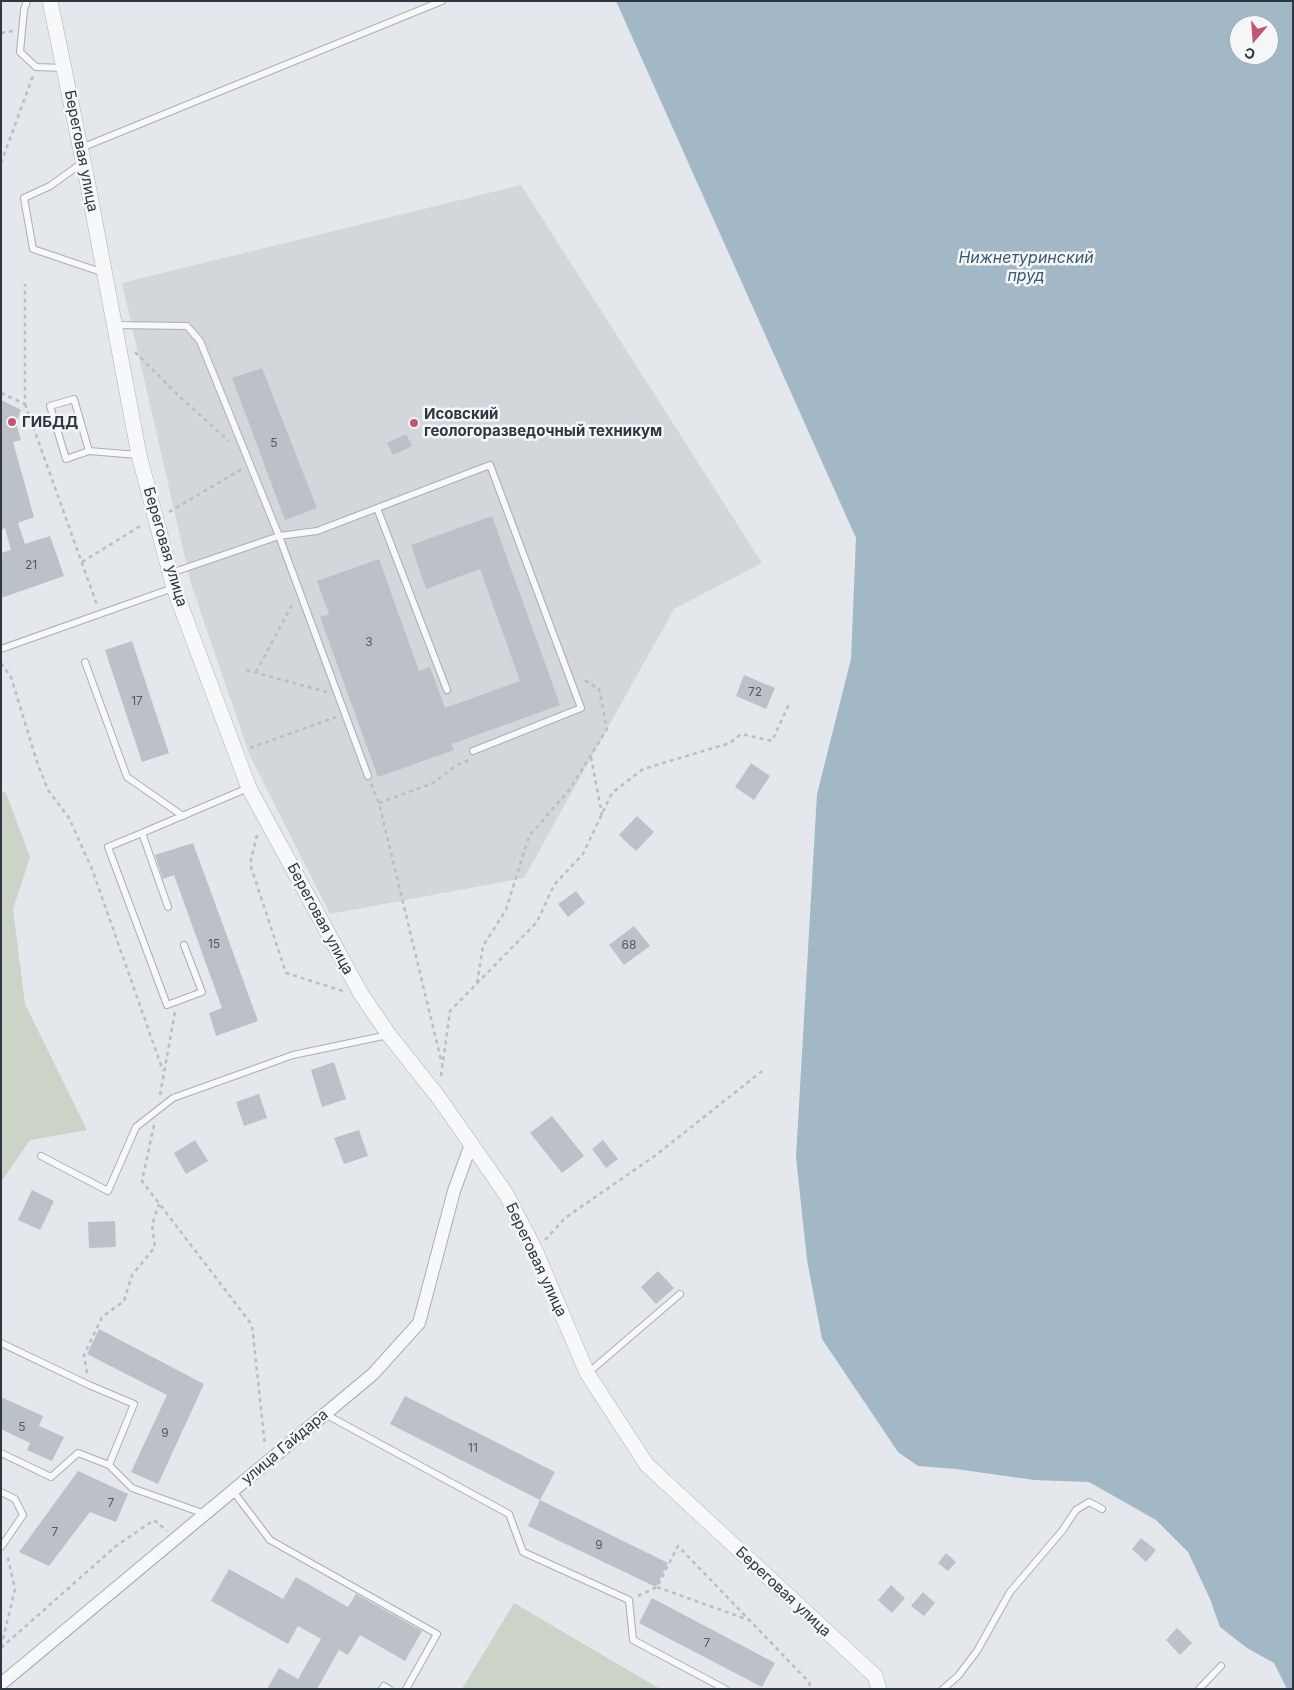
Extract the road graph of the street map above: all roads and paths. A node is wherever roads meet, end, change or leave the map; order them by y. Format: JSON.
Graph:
{"nodes":[{"id":1,"x":27,"y":1,"type":"edge"},
{"id":2,"x":50,"y":1,"type":"edge"},
{"id":3,"x":442,"y":1,"type":"edge"},
{"id":4,"x":36,"y":67,"type":"junction"},
{"id":5,"x":64,"y":68,"type":"junction"},
{"id":6,"x":82,"y":155,"type":"junction"},
{"id":7,"x":1,"y":163,"type":"edge"},
{"id":8,"x":104,"y":273,"type":"junction"},
{"id":9,"x":25,"y":284,"type":"dead end"},
{"id":10,"x":114,"y":325,"type":"junction"},
{"id":11,"x":135,"y":352,"type":"dead end"},
{"id":12,"x":1,"y":393,"type":"edge"},
{"id":13,"x":25,"y":404,"type":"junction"},
{"id":14,"x":89,"y":450,"type":"junction"},
{"id":15,"x":139,"y":456,"type":"junction"},
{"id":16,"x":247,"y":457,"type":"junction"},
{"id":17,"x":377,"y":508,"type":"junction"},
{"id":18,"x":279,"y":536,"type":"junction"},
{"id":19,"x":171,"y":573,"type":"junction"},
{"id":20,"x":174,"y":588,"type":"junction"},
{"id":21,"x":299,"y":591,"type":"junction"},
{"id":22,"x":100,"y":614,"type":"junction"},
{"id":23,"x":1,"y":649,"type":"edge"},
{"id":24,"x":85,"y":662,"type":"dead end"},
{"id":25,"x":1,"y":663,"type":"edge"},
{"id":26,"x":246,"y":670,"type":"dead end"},
{"id":27,"x":567,"y":670,"type":"junction"},
{"id":28,"x":256,"y":672,"type":"junction"},
{"id":29,"x":447,"y":690,"type":"dead end"},
{"id":30,"x":338,"y":694,"type":"junction"},
{"id":31,"x":790,"y":702,"type":"dead end"},
{"id":32,"x":473,"y":751,"type":"joint"},
{"id":33,"x":591,"y":755,"type":"junction"},
{"id":34,"x":368,"y":776,"type":"joint"},
{"id":35,"x":249,"y":788,"type":"junction"},
{"id":36,"x":379,"y":803,"type":"junction"},
{"id":37,"x":602,"y":815,"type":"junction"},
{"id":38,"x":183,"y":816,"type":"junction"},
{"id":39,"x":268,"y":823,"type":"junction"},
{"id":40,"x":142,"y":833,"type":"junction"},
{"id":41,"x":168,"y":908,"type":"dead end"},
{"id":42,"x":184,"y":945,"type":"dead end"},
{"id":43,"x":477,"y":984,"type":"junction"},
{"id":44,"x":364,"y":998,"type":"junction"},
{"id":45,"x":177,"y":1001,"type":"junction"},
{"id":46,"x":389,"y":1035,"type":"junction"},
{"id":47,"x":442,"y":1066,"type":"junction"},
{"id":48,"x":762,"y":1071,"type":"dead end"},
{"id":49,"x":164,"y":1072,"type":"junction"},
{"id":50,"x":439,"y":1098,"type":"junction"},
{"id":51,"x":156,"y":1112,"type":"junction"},
{"id":52,"x":470,"y":1144,"type":"junction"},
{"id":53,"x":41,"y":1156,"type":"dead end"},
{"id":54,"x":160,"y":1204,"type":"junction"},
{"id":55,"x":535,"y":1250,"type":"junction"},
{"id":56,"x":680,"y":1294,"type":"dead end"},
{"id":57,"x":1,"y":1343,"type":"edge"},
{"id":58,"x":587,"y":1373,"type":"junction"},
{"id":59,"x":89,"y":1385,"type":"junction"},
{"id":60,"x":326,"y":1414,"type":"junction"},
{"id":61,"x":265,"y":1448,"type":"dead end"},
{"id":62,"x":1,"y":1453,"type":"edge"},
{"id":63,"x":109,"y":1464,"type":"junction"},
{"id":64,"x":233,"y":1491,"type":"junction"},
{"id":65,"x":1,"y":1492,"type":"edge"},
{"id":66,"x":1102,"y":1509,"type":"dead end"},
{"id":67,"x":205,"y":1514,"type":"junction"},
{"id":68,"x":171,"y":1534,"type":"dead end"},
{"id":69,"x":3,"y":1545,"type":"edge"},
{"id":70,"x":657,"y":1588,"type":"junction"},
{"id":71,"x":629,"y":1600,"type":"junction"},
{"id":72,"x":750,"y":1621,"type":"junction"},
{"id":73,"x":1,"y":1648,"type":"edge"},
{"id":74,"x":1221,"y":1666,"type":"dead end"},
{"id":75,"x":1,"y":1684,"type":"edge"},
{"id":76,"x":382,"y":1689,"type":"edge"},
{"id":77,"x":389,"y":1689,"type":"edge"},
{"id":78,"x":406,"y":1689,"type":"edge"},
{"id":79,"x":725,"y":1689,"type":"edge"},
{"id":80,"x":812,"y":1689,"type":"edge"},
{"id":81,"x":879,"y":1689,"type":"edge"},
{"id":82,"x":942,"y":1689,"type":"edge"},
{"id":83,"x":1199,"y":1689,"type":"edge"}],
"edges":[{"from":1,"to":4,"type":"lane"},
{"from":2,"to":5,"type":"street","name":"Береговая улица"},
{"from":3,"to":6,"type":"lane"},
{"from":4,"to":5,"type":"lane"},
{"from":4,"to":7,"type":"path"},
{"from":5,"to":6,"type":"street","name":"Береговая улица"},
{"from":6,"to":8,"type":"street","name":"Береговая улица"},
{"from":6,"to":8,"type":"lane"},
{"from":8,"to":10,"type":"street","name":"Береговая улица"},
{"from":9,"to":13,"type":"path"},
{"from":10,"to":15,"type":"street","name":"Береговая улица"},
{"from":10,"to":16,"type":"lane"},
{"from":11,"to":16,"type":"path"},
{"from":12,"to":13,"type":"path"},
{"from":13,"to":22,"type":"path"},
{"from":14,"to":14,"type":"lane"},
{"from":14,"to":15,"type":"lane"},
{"from":15,"to":19,"type":"street","name":"Береговая улица"},
{"from":16,"to":18,"type":"lane"},
{"from":17,"to":18,"type":"lane"},
{"from":17,"to":27,"type":"lane"},
{"from":17,"to":29,"type":"lane"},
{"from":18,"to":19,"type":"lane"},
{"from":18,"to":21,"type":"lane"},
{"from":19,"to":20,"type":"street","name":"Береговая улица"},
{"from":20,"to":22,"type":"lane"},
{"from":20,"to":35,"type":"street","name":"Береговая улица"},
{"from":21,"to":28,"type":"path"},
{"from":21,"to":30,"type":"lane"},
{"from":22,"to":23,"type":"lane"},
{"from":24,"to":38,"type":"lane"},
{"from":25,"to":49,"type":"path"},
{"from":26,"to":28,"type":"path"},
{"from":27,"to":32,"type":"lane"},
{"from":27,"to":33,"type":"path"},
{"from":28,"to":30,"type":"path"},
{"from":30,"to":34,"type":"lane"},
{"from":31,"to":37,"type":"path"},
{"from":32,"to":36,"type":"path"},
{"from":33,"to":37,"type":"path"},
{"from":33,"to":43,"type":"path"},
{"from":34,"to":36,"type":"path"},
{"from":35,"to":38,"type":"lane"},
{"from":35,"to":39,"type":"street","name":"Береговая улица"},
{"from":36,"to":47,"type":"path"},
{"from":37,"to":43,"type":"path"},
{"from":38,"to":40,"type":"lane"},
{"from":39,"to":44,"type":"street","name":"Береговая улица"},
{"from":39,"to":44,"type":"path"},
{"from":40,"to":41,"type":"lane"},
{"from":40,"to":45,"type":"lane"},
{"from":42,"to":45,"type":"lane"},
{"from":43,"to":47,"type":"path"},
{"from":44,"to":46,"type":"street","name":"Береговая улица"},
{"from":45,"to":49,"type":"path"},
{"from":46,"to":50,"type":"street","name":"Береговая улица"},
{"from":46,"to":51,"type":"lane"},
{"from":47,"to":50,"type":"path"},
{"from":48,"to":55,"type":"path"},
{"from":49,"to":51,"type":"path"},
{"from":50,"to":52,"type":"street","name":"Береговая улица"},
{"from":51,"to":53,"type":"lane"},
{"from":51,"to":54,"type":"path"},
{"from":52,"to":55,"type":"street","name":"Береговая улица"},
{"from":52,"to":60,"type":"street","name":"улица Гайдара"},
{"from":54,"to":59,"type":"path"},
{"from":54,"to":61,"type":"path"},
{"from":55,"to":58,"type":"street","name":"Береговая улица"},
{"from":56,"to":58,"type":"lane"},
{"from":57,"to":59,"type":"lane"},
{"from":58,"to":81,"type":"street","name":"Береговая улица"},
{"from":59,"to":63,"type":"lane"},
{"from":60,"to":64,"type":"street","name":"улица Гайдара"},
{"from":60,"to":71,"type":"lane"},
{"from":62,"to":63,"type":"lane"},
{"from":63,"to":67,"type":"lane"},
{"from":64,"to":67,"type":"street","name":"улица Гайдара"},
{"from":64,"to":78,"type":"lane"},
{"from":65,"to":69,"type":"lane"},
{"from":66,"to":82,"type":"lane"},
{"from":67,"to":75,"type":"street","name":"улица Гайдара"},
{"from":68,"to":73,"type":"path"},
{"from":69,"to":73,"type":"path"},
{"from":70,"to":71,"type":"path"},
{"from":70,"to":72,"type":"path"},
{"from":70,"to":72,"type":"path"},
{"from":71,"to":79,"type":"lane"},
{"from":72,"to":80,"type":"path"},
{"from":74,"to":83,"type":"lane"},
{"from":76,"to":77,"type":"lane"}]}
